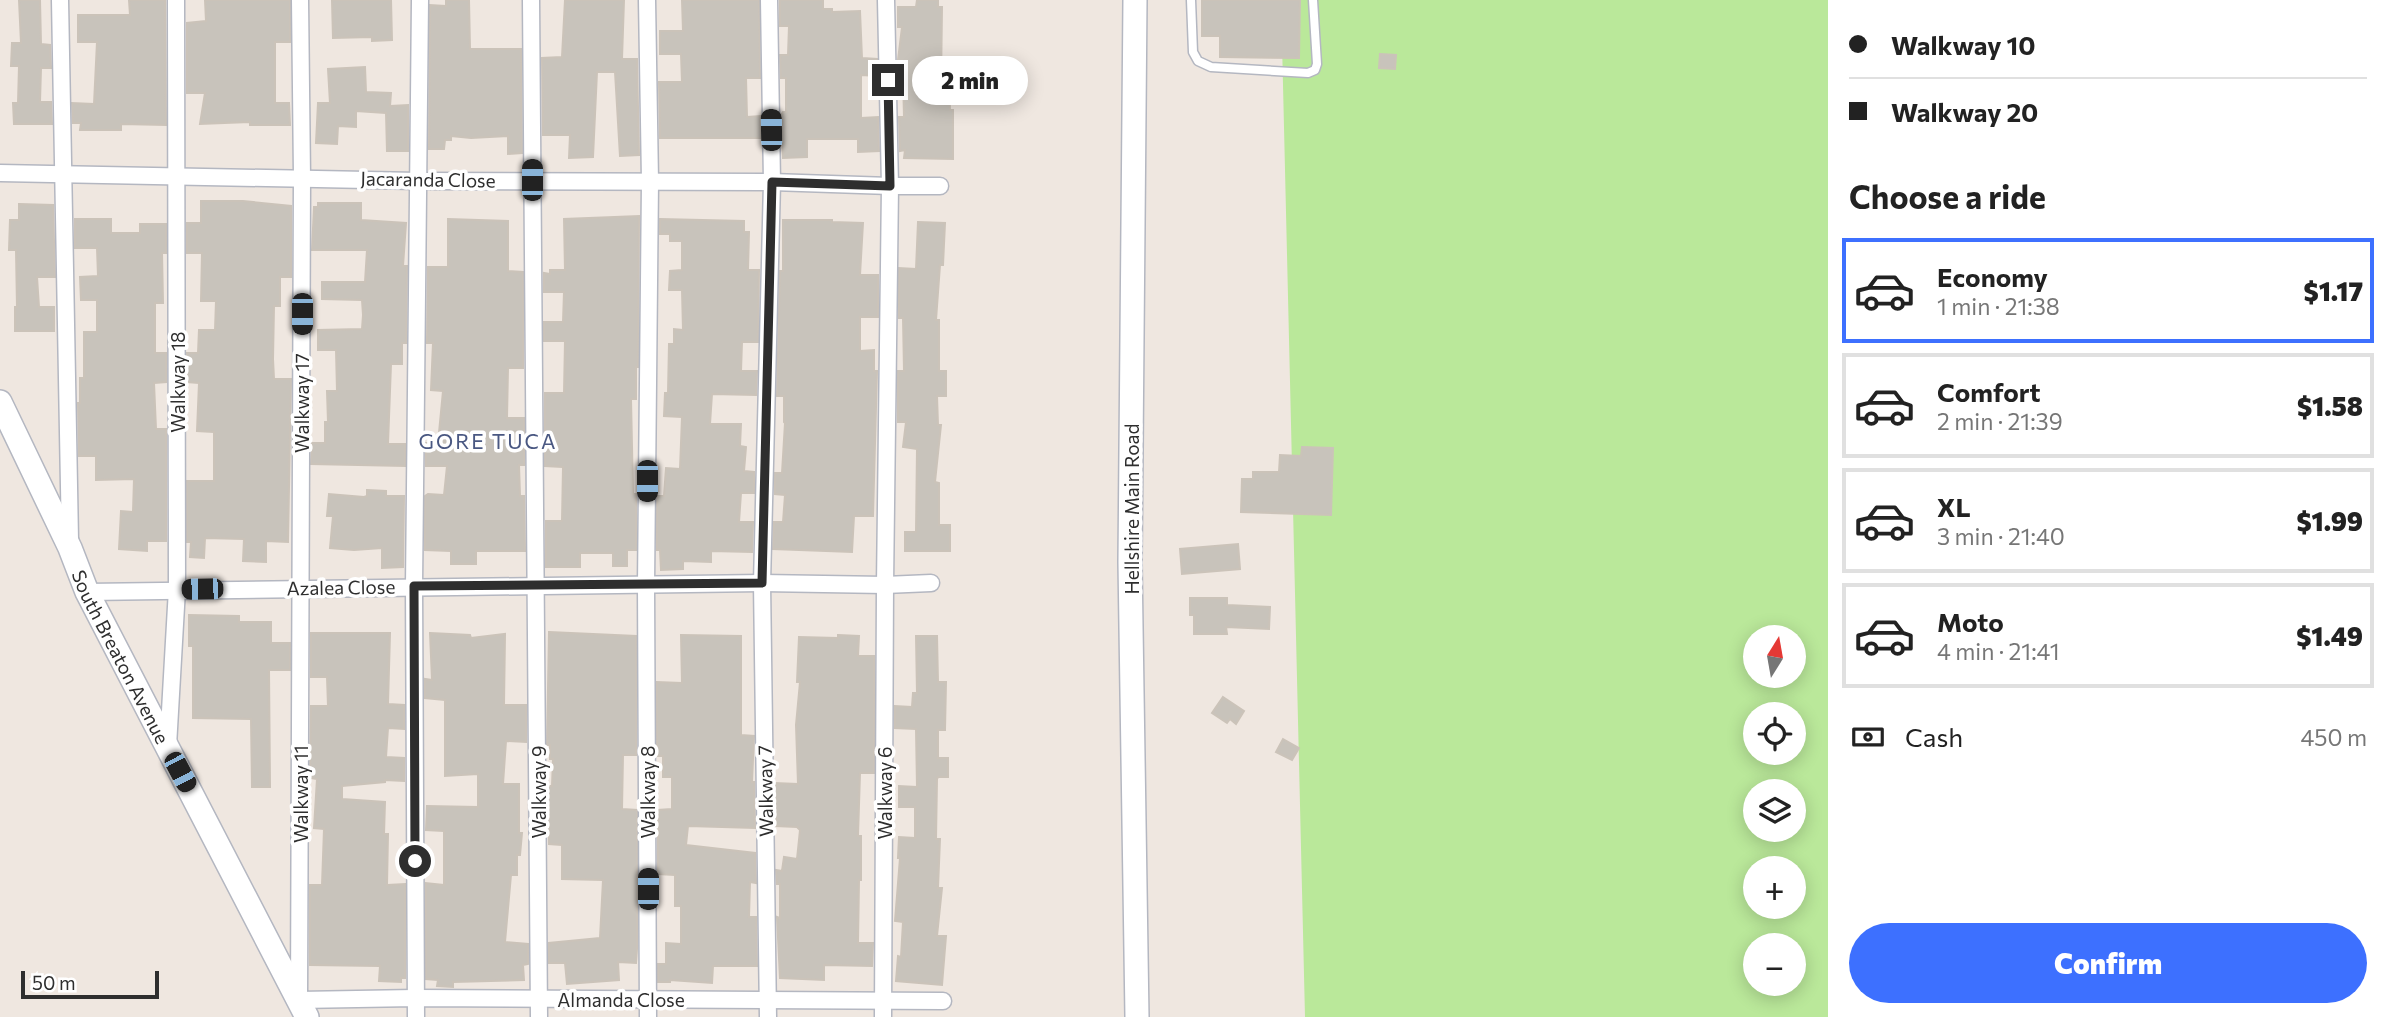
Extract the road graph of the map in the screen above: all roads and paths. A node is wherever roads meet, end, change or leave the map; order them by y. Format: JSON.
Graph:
{"nodes":[{"id":1,"x":60,"y":0,"type":"edge"},
{"id":2,"x":176,"y":0,"type":"edge"},
{"id":3,"x":300,"y":0,"type":"edge"},
{"id":4,"x":420,"y":0,"type":"edge"},
{"id":5,"x":531,"y":0,"type":"edge"},
{"id":6,"x":647,"y":0,"type":"edge"},
{"id":7,"x":769,"y":0,"type":"edge"},
{"id":8,"x":886,"y":0,"type":"edge"},
{"id":9,"x":1135,"y":0,"type":"edge"},
{"id":10,"x":1191,"y":0,"type":"edge"},
{"id":11,"x":1314,"y":0,"type":"edge"},
{"id":12,"x":0,"y":173,"type":"edge"},
{"id":13,"x":62,"y":174,"type":"junction"},
{"id":14,"x":177,"y":175,"type":"junction"},
{"id":15,"x":302,"y":177,"type":"junction"},
{"id":16,"x":532,"y":180,"type":"junction"},
{"id":17,"x":418,"y":181,"type":"junction"},
{"id":18,"x":650,"y":181,"type":"junction"},
{"id":19,"x":772,"y":182,"type":"junction"},
{"id":20,"x":890,"y":186,"type":"junction"},
{"id":21,"x":940,"y":186,"type":"dead end"},
{"id":22,"x":0,"y":402,"type":"edge"},
{"id":23,"x":70,"y":548,"type":"junction"},
{"id":24,"x":762,"y":583,"type":"junction"},
{"id":25,"x":931,"y":583,"type":"dead end"},
{"id":26,"x":536,"y":585,"type":"junction"},
{"id":27,"x":646,"y":585,"type":"junction"},
{"id":28,"x":885,"y":585,"type":"junction"},
{"id":29,"x":414,"y":586,"type":"junction"},
{"id":30,"x":300,"y":587,"type":"junction"},
{"id":31,"x":177,"y":589,"type":"junction"},
{"id":32,"x":87,"y":592,"type":"junction"},
{"id":33,"x":168,"y":750,"type":"junction"},
{"id":34,"x":415,"y":998,"type":"junction"},
{"id":35,"x":539,"y":998,"type":"junction"},
{"id":36,"x":648,"y":999,"type":"junction"},
{"id":37,"x":768,"y":1000,"type":"junction"},
{"id":38,"x":943,"y":1001,"type":"dead end"},
{"id":39,"x":303,"y":1008,"type":"edge"},
{"id":40,"x":883,"y":1009,"type":"edge"},
{"id":41,"x":416,"y":1017,"type":"edge"},
{"id":42,"x":539,"y":1017,"type":"edge"},
{"id":43,"x":648,"y":1017,"type":"edge"},
{"id":44,"x":768,"y":1017,"type":"edge"},
{"id":45,"x":1137,"y":1017,"type":"edge"}],
"edges":[{"from":1,"to":13,"type":"street"},
{"from":2,"to":14,"type":"street","name":"Walkway 18"},
{"from":3,"to":15,"type":"street","name":"Walkway 17"},
{"from":4,"to":17,"type":"street"},
{"from":5,"to":16,"type":"street","name":"Walkway 9"},
{"from":6,"to":18,"type":"street","name":"Walkway 8"},
{"from":7,"to":19,"type":"street","name":"Walkway 7"},
{"from":8,"to":20,"type":"street","name":"Walkway 6"},
{"from":9,"to":45,"type":"main road","name":"Hellshire Main Road"},
{"from":10,"to":11,"type":"lane"},
{"from":12,"to":13,"type":"street","name":"Jacaranda Close"},
{"from":13,"to":14,"type":"street","name":"Jacaranda Close"},
{"from":13,"to":23,"type":"street"},
{"from":14,"to":15,"type":"street","name":"Jacaranda Close"},
{"from":14,"to":31,"type":"street","name":"Walkway 18"},
{"from":15,"to":17,"type":"street","name":"Jacaranda Close"},
{"from":15,"to":30,"type":"street","name":"Walkway 17"},
{"from":16,"to":17,"type":"street","name":"Jacaranda Close"},
{"from":16,"to":18,"type":"street","name":"Jacaranda Close"},
{"from":16,"to":26,"type":"street","name":"Walkway 9"},
{"from":17,"to":29,"type":"street"},
{"from":18,"to":19,"type":"street","name":"Jacaranda Close"},
{"from":18,"to":27,"type":"street","name":"Walkway 8"},
{"from":19,"to":20,"type":"street","name":"Jacaranda Close"},
{"from":19,"to":24,"type":"street","name":"Walkway 7"},
{"from":20,"to":21,"type":"street","name":"Jacaranda Close"},
{"from":20,"to":28,"type":"street","name":"Walkway 6"},
{"from":22,"to":23,"type":"main road","name":"South Breaton Avenue"},
{"from":23,"to":32,"type":"main road","name":"South Breaton Avenue"},
{"from":24,"to":27,"type":"street","name":"Azalea Close"},
{"from":24,"to":28,"type":"street","name":"Azalea Close"},
{"from":24,"to":37,"type":"street","name":"Walkway 7"},
{"from":25,"to":28,"type":"street","name":"Azalea Close"},
{"from":26,"to":27,"type":"street","name":"Azalea Close"},
{"from":26,"to":29,"type":"street","name":"Azalea Close"},
{"from":26,"to":35,"type":"street","name":"Walkway 9"},
{"from":27,"to":36,"type":"street","name":"Walkway 8"},
{"from":28,"to":40,"type":"street","name":"Walkway 6"},
{"from":29,"to":30,"type":"street","name":"Azalea Close"},
{"from":29,"to":34,"type":"street"},
{"from":30,"to":31,"type":"street","name":"Azalea Close"},
{"from":30,"to":39,"type":"street","name":"Walkway 11"},
{"from":31,"to":32,"type":"street","name":"Azalea Close"},
{"from":31,"to":33,"type":"street","name":"Walkway 18"},
{"from":32,"to":33,"type":"main road","name":"South Breaton Avenue"},
{"from":33,"to":39,"type":"main road","name":"South Breaton Avenue"},
{"from":34,"to":35,"type":"street","name":"Almanda Close"},
{"from":34,"to":39,"type":"street","name":"Almanda Close"},
{"from":34,"to":41,"type":"street"},
{"from":35,"to":36,"type":"street","name":"Almanda Close"},
{"from":35,"to":42,"type":"street","name":"Walkway 9"},
{"from":36,"to":37,"type":"street","name":"Almanda Close"},
{"from":36,"to":43,"type":"street","name":"Walkway 8"},
{"from":37,"to":40,"type":"street","name":"Almanda Close"},
{"from":37,"to":44,"type":"street","name":"Walkway 7"},
{"from":38,"to":40,"type":"street","name":"Almanda Close"}]}
